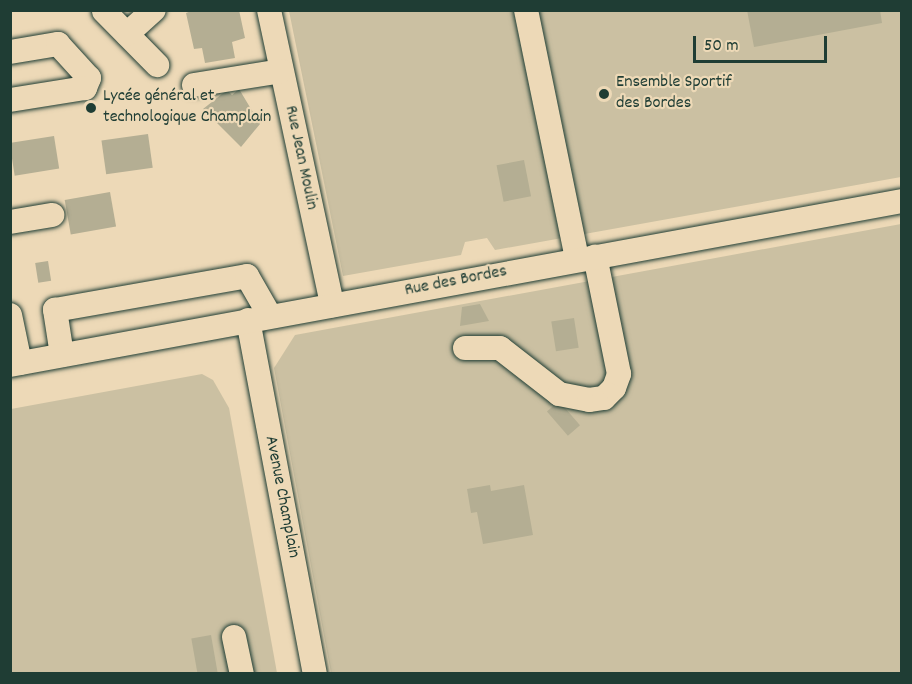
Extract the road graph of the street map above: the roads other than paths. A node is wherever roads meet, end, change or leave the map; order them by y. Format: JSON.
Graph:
{"nodes":[{"id":1,"x":154,"y":10,"type":"edge"},
{"id":2,"x":269,"y":10,"type":"edge"},
{"id":3,"x":526,"y":10,"type":"edge"},
{"id":4,"x":104,"y":11,"type":"edge"},
{"id":5,"x":126,"y":34,"type":"junction"},
{"id":6,"x":10,"y":52,"type":"edge"},
{"id":7,"x":157,"y":65,"type":"dead end"},
{"id":8,"x":281,"y":70,"type":"junction"},
{"id":9,"x":194,"y":85,"type":"dead end"},
{"id":10,"x":10,"y":100,"type":"edge"},
{"id":11,"x":902,"y":201,"type":"edge"},
{"id":12,"x":52,"y":215,"type":"dead end"},
{"id":13,"x":10,"y":222,"type":"edge"},
{"id":14,"x":586,"y":258,"type":"junction"},
{"id":15,"x":332,"y":305,"type":"junction"},
{"id":16,"x":10,"y":315,"type":"edge"},
{"id":17,"x":259,"y":318,"type":"junction"},
{"id":18,"x":465,"y":348,"type":"dead end"},
{"id":19,"x":62,"y":355,"type":"junction"},
{"id":20,"x":15,"y":364,"type":"edge"},
{"id":21,"x":234,"y":637,"type":"dead end"},
{"id":22,"x":242,"y":674,"type":"edge"},
{"id":23,"x":315,"y":674,"type":"edge"}],
"edges":[{"from":1,"to":5,"type":"street"},
{"from":2,"to":8,"type":"street","name":"Rue Jean Moulin"},
{"from":3,"to":14,"type":"street"},
{"from":4,"to":5,"type":"street"},
{"from":5,"to":7,"type":"street"},
{"from":6,"to":10,"type":"street"},
{"from":8,"to":9,"type":"street"},
{"from":8,"to":15,"type":"street","name":"Rue Jean Moulin"},
{"from":11,"to":14,"type":"street","name":"Rue des Bordes"},
{"from":12,"to":13,"type":"street"},
{"from":14,"to":15,"type":"street","name":"Rue des Bordes"},
{"from":14,"to":18,"type":"street"},
{"from":15,"to":17,"type":"street","name":"Rue des Bordes"},
{"from":16,"to":20,"type":"street"},
{"from":17,"to":19,"type":"street","name":"Rue des Bordes"},
{"from":17,"to":19,"type":"street","name":"Avenue Champlain"},
{"from":17,"to":23,"type":"street","name":"Avenue Champlain"},
{"from":19,"to":20,"type":"street","name":"Rue des Bordes"},
{"from":21,"to":22,"type":"street"}]}
